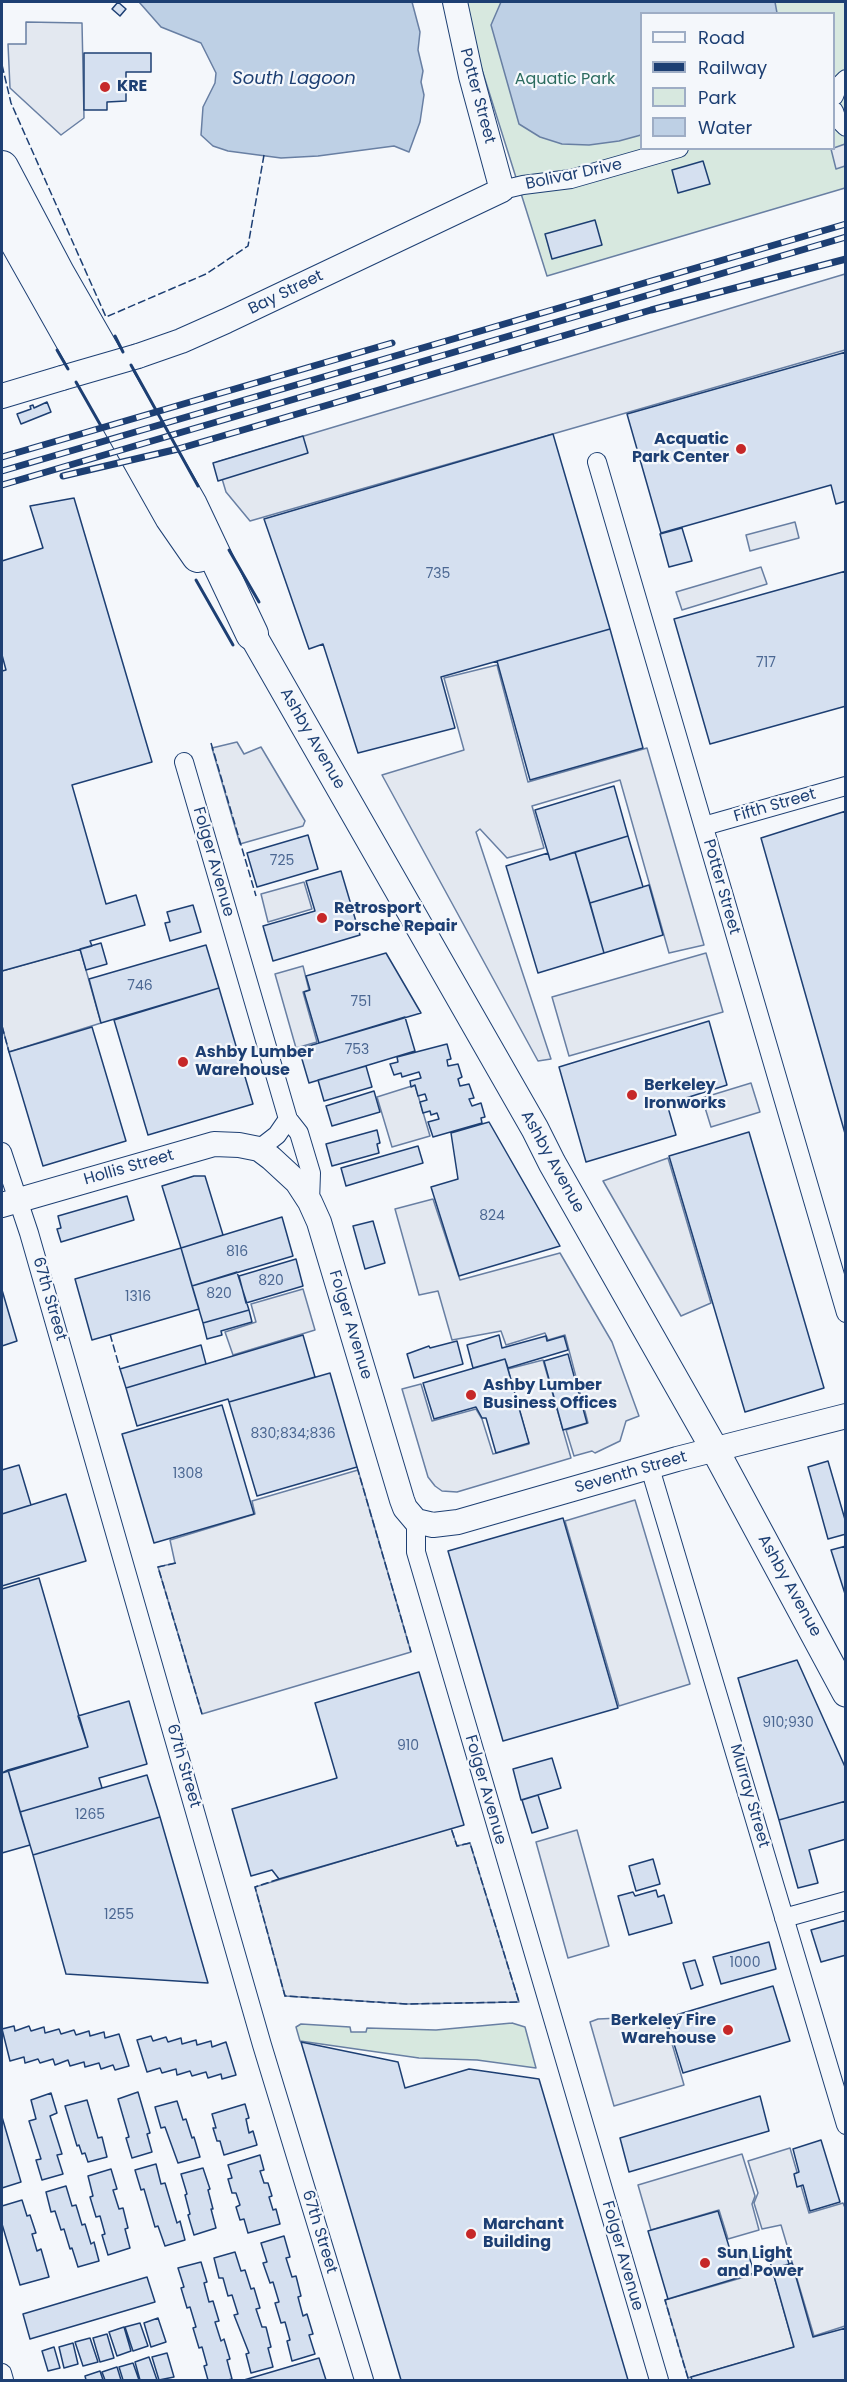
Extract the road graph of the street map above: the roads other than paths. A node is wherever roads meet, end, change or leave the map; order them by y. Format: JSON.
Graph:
{"nodes":[{"id":1,"x":455,"y":2,"type":"edge"},
{"id":2,"x":846,"y":79,"type":"edge"},
{"id":3,"x":835,"y":93,"type":"edge"},
{"id":4,"x":835,"y":114,"type":"edge"},
{"id":5,"x":846,"y":127,"type":"edge"},
{"id":6,"x":672,"y":150,"type":"edge"},
{"id":7,"x":2,"y":167,"type":"edge"},
{"id":8,"x":502,"y":190,"type":"junction"},
{"id":9,"x":2,"y":217,"type":"edge"},
{"id":10,"x":2,"y":228,"type":"edge"},
{"id":11,"x":39,"y":284,"type":"junction"},
{"id":12,"x":2,"y":396,"type":"edge"},
{"id":13,"x":597,"y":462,"type":"dead end"},
{"id":14,"x":252,"y":634,"type":"junction"},
{"id":15,"x":184,"y":762,"type":"dead end"},
{"id":16,"x":846,"y":786,"type":"edge"},
{"id":17,"x":704,"y":826,"type":"junction"},
{"id":18,"x":288,"y":1119,"type":"junction"},
{"id":19,"x":259,"y":1149,"type":"junction"},
{"id":20,"x":2,"y":1152,"type":"edge"},
{"id":21,"x":282,"y":1167,"type":"joint"},
{"id":22,"x":10,"y":1202,"type":"edge"},
{"id":23,"x":310,"y":1202,"type":"junction"},
{"id":24,"x":846,"y":1313,"type":"edge"},
{"id":25,"x":846,"y":1416,"type":"edge"},
{"id":26,"x":715,"y":1450,"type":"junction"},
{"id":27,"x":650,"y":1468,"type":"junction"},
{"id":28,"x":416,"y":1521,"type":"junction"},
{"id":29,"x":846,"y":1693,"type":"edge"},
{"id":30,"x":846,"y":1900,"type":"edge"},
{"id":31,"x":784,"y":1918,"type":"junction"},
{"id":32,"x":846,"y":2125,"type":"edge"},
{"id":33,"x":2,"y":2373,"type":"edge"},
{"id":34,"x":4,"y":2380,"type":"edge"},
{"id":35,"x":364,"y":2380,"type":"edge"},
{"id":36,"x":659,"y":2380,"type":"edge"}],
"edges":[{"from":1,"to":8,"type":"street","name":"Potter Street"},
{"from":2,"to":3,"type":"street"},
{"from":4,"to":5,"type":"street"},
{"from":6,"to":8,"type":"street","name":"Bolivar Drive"},
{"from":7,"to":14,"type":"highway"},
{"from":8,"to":12,"type":"street","name":"Bay Street","bridge":true},
{"from":9,"to":11,"type":"highway"},
{"from":10,"to":11,"type":"highway"},
{"from":11,"to":14,"type":"highway"},
{"from":13,"to":17,"type":"street","name":"Potter Street"},
{"from":14,"to":26,"type":"main road","name":"Ashby Avenue"},
{"from":15,"to":18,"type":"street","name":"Folger Avenue"},
{"from":16,"to":17,"type":"street","name":"Fifth Street"},
{"from":17,"to":24,"type":"street","name":"Potter Street"},
{"from":18,"to":19,"type":"street"},
{"from":18,"to":23,"type":"street","name":"Folger Avenue"},
{"from":19,"to":21,"type":"street","name":"Hollis Street"},
{"from":19,"to":22,"type":"street","name":"Hollis Street"},
{"from":20,"to":22,"type":"street","name":"67th Street"},
{"from":21,"to":23,"type":"street","name":"Folger Avenue"},
{"from":22,"to":35,"type":"street","name":"67th Street"},
{"from":23,"to":28,"type":"street","name":"Folger Avenue"},
{"from":25,"to":26,"type":"street","name":"Seventh Street"},
{"from":26,"to":27,"type":"street","name":"Seventh Street"},
{"from":26,"to":29,"type":"main road","name":"Ashby Avenue"},
{"from":27,"to":28,"type":"street","name":"Seventh Street"},
{"from":27,"to":31,"type":"street","name":"Murray Street"},
{"from":28,"to":36,"type":"street","name":"Folger Avenue"},
{"from":30,"to":31,"type":"street"},
{"from":31,"to":32,"type":"street","name":"Murray Street"},
{"from":33,"to":34,"type":"street"}]}
